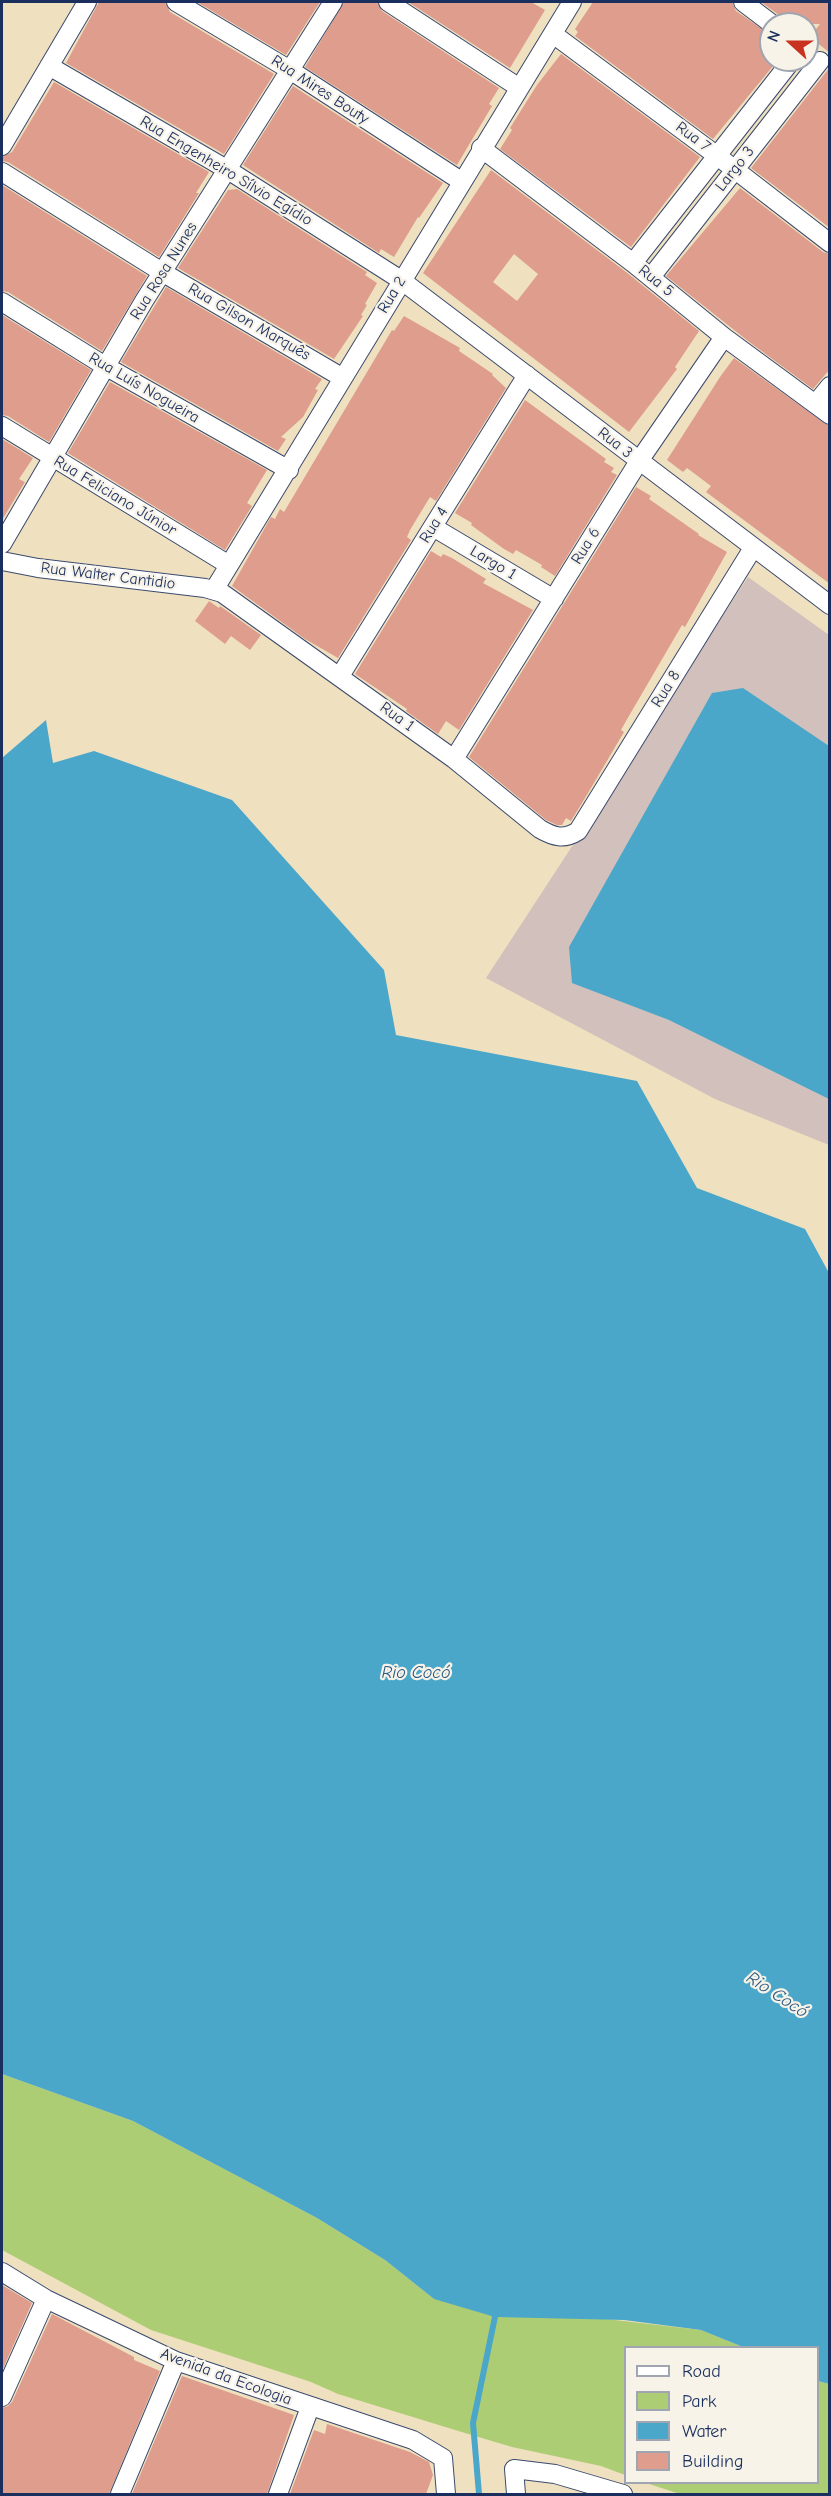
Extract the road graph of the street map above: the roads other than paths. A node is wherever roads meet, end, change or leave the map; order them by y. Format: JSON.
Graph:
{"nodes":[{"id":1,"x":87,"y":2,"type":"edge"},
{"id":2,"x":176,"y":2,"type":"edge"},
{"id":3,"x":333,"y":2,"type":"edge"},
{"id":4,"x":388,"y":2,"type":"edge"},
{"id":5,"x":572,"y":2,"type":"edge"},
{"id":6,"x":743,"y":2,"type":"edge"},
{"id":7,"x":759,"y":14,"type":"edge"},
{"id":8,"x":554,"y":34,"type":"junction"},
{"id":9,"x":49,"y":66,"type":"junction"},
{"id":10,"x":290,"y":70,"type":"junction"},
{"id":11,"x":782,"y":72,"type":"edge"},
{"id":12,"x":810,"y":72,"type":"edge"},
{"id":13,"x":518,"y":87,"type":"junction"},
{"id":14,"x":2,"y":146,"type":"edge"},
{"id":15,"x":481,"y":148,"type":"junction"},
{"id":16,"x":716,"y":155,"type":"junction"},
{"id":17,"x":735,"y":169,"type":"junction"},
{"id":18,"x":228,"y":170,"type":"junction"},
{"id":19,"x":2,"y":172,"type":"edge"},
{"id":20,"x":461,"y":182,"type":"junction"},
{"id":21,"x":830,"y":243,"type":"edge"},
{"id":22,"x":633,"y":263,"type":"junction"},
{"id":23,"x":162,"y":272,"type":"junction"},
{"id":24,"x":651,"y":278,"type":"junction"},
{"id":25,"x":401,"y":280,"type":"junction"},
{"id":26,"x":2,"y":302,"type":"edge"},
{"id":27,"x":724,"y":337,"type":"junction"},
{"id":28,"x":105,"y":366,"type":"junction"},
{"id":29,"x":527,"y":375,"type":"junction"},
{"id":30,"x":343,"y":378,"type":"junction"},
{"id":31,"x":830,"y":386,"type":"edge"},
{"id":32,"x":827,"y":411,"type":"edge"},
{"id":33,"x":2,"y":426,"type":"edge"},
{"id":34,"x":51,"y":457,"type":"junction"},
{"id":35,"x":639,"y":461,"type":"junction"},
{"id":36,"x":289,"y":470,"type":"junction"},
{"id":37,"x":433,"y":527,"type":"junction"},
{"id":38,"x":2,"y":544,"type":"edge"},
{"id":39,"x":753,"y":548,"type":"junction"},
{"id":40,"x":2,"y":561,"type":"edge"},
{"id":41,"x":229,"y":565,"type":"junction"},
{"id":42,"x":214,"y":590,"type":"junction"},
{"id":43,"x":554,"y":599,"type":"junction"},
{"id":44,"x":830,"y":605,"type":"edge"},
{"id":45,"x":340,"y":676,"type":"junction"},
{"id":46,"x":454,"y":759,"type":"junction"},
{"id":47,"x":578,"y":831,"type":"joint"},
{"id":48,"x":2,"y":2272,"type":"edge"},
{"id":49,"x":46,"y":2298,"type":"junction"},
{"id":50,"x":176,"y":2361,"type":"junction"},
{"id":51,"x":2,"y":2397,"type":"edge"},
{"id":52,"x":310,"y":2407,"type":"junction"},
{"id":53,"x":120,"y":2494,"type":"edge"},
{"id":54,"x":278,"y":2494,"type":"edge"},
{"id":55,"x":446,"y":2494,"type":"edge"},
{"id":56,"x":516,"y":2494,"type":"edge"},
{"id":57,"x":623,"y":2494,"type":"edge"}],
"edges":[{"from":1,"to":9,"type":"street"},
{"from":2,"to":10,"type":"street","name":"Rua Mires Bouty"},
{"from":3,"to":10,"type":"street","name":"Rua Rosa Nunes"},
{"from":4,"to":13,"type":"street"},
{"from":5,"to":8,"type":"street","name":"Rua 2"},
{"from":6,"to":7,"type":"street"},
{"from":8,"to":13,"type":"street","name":"Rua 2"},
{"from":8,"to":16,"type":"street","name":"Rua 7"},
{"from":9,"to":14,"type":"street"},
{"from":9,"to":18,"type":"street","name":"Rua Engenheiro Sílvio Egídio"},
{"from":10,"to":18,"type":"street","name":"Rua Rosa Nunes"},
{"from":10,"to":20,"type":"street","name":"Rua Mires Bouty"},
{"from":11,"to":16,"type":"street","name":"Largo 3"},
{"from":12,"to":17,"type":"street","name":"Largo 3"},
{"from":13,"to":15,"type":"street","name":"Rua 2"},
{"from":15,"to":20,"type":"street","name":"Rua 2"},
{"from":15,"to":22,"type":"street","name":"Rua 5"},
{"from":16,"to":17,"type":"street","name":"Rua 7"},
{"from":16,"to":22,"type":"street","name":"Largo 3"},
{"from":17,"to":21,"type":"street","name":"Rua 7"},
{"from":17,"to":24,"type":"street","name":"Largo 3"},
{"from":18,"to":23,"type":"street","name":"Rua Rosa Nunes"},
{"from":18,"to":25,"type":"street","name":"Rua Engenheiro Sílvio Egídio"},
{"from":19,"to":23,"type":"street","name":"Rua Gilson Marquês"},
{"from":20,"to":25,"type":"street","name":"Rua 2"},
{"from":22,"to":24,"type":"street","name":"Rua 5"},
{"from":23,"to":28,"type":"street","name":"Rua Rosa Nunes"},
{"from":23,"to":30,"type":"street","name":"Rua Gilson Marquês"},
{"from":24,"to":27,"type":"street","name":"Rua 5"},
{"from":25,"to":29,"type":"street","name":"Rua 3"},
{"from":25,"to":30,"type":"street","name":"Rua 2"},
{"from":26,"to":28,"type":"street","name":"Rua Luís Nogueira"},
{"from":27,"to":32,"type":"street","name":"Rua 5"},
{"from":27,"to":35,"type":"street","name":"Rua 6"},
{"from":28,"to":34,"type":"street","name":"Rua Rosa Nunes"},
{"from":28,"to":36,"type":"street","name":"Rua Luís Nogueira"},
{"from":29,"to":35,"type":"street","name":"Rua 3"},
{"from":29,"to":37,"type":"street","name":"Rua 4"},
{"from":30,"to":36,"type":"street","name":"Rua 2"},
{"from":31,"to":32,"type":"street"},
{"from":33,"to":34,"type":"street","name":"Rua Feliciano Júnior"},
{"from":34,"to":38,"type":"street","name":"Rua Rosa Nunes"},
{"from":34,"to":41,"type":"street","name":"Rua Feliciano Júnior"},
{"from":35,"to":39,"type":"street","name":"Rua 3"},
{"from":35,"to":43,"type":"street","name":"Rua 6"},
{"from":36,"to":41,"type":"street","name":"Rua 2"},
{"from":37,"to":43,"type":"street","name":"Largo 1"},
{"from":37,"to":45,"type":"street","name":"Rua 4"},
{"from":39,"to":44,"type":"street","name":"Rua 3"},
{"from":39,"to":47,"type":"street","name":"Rua 8"},
{"from":40,"to":42,"type":"street","name":"Rua Walter Cantidio"},
{"from":41,"to":42,"type":"street","name":"Rua 2"},
{"from":42,"to":45,"type":"street","name":"Rua 1"},
{"from":43,"to":46,"type":"street","name":"Rua 6"},
{"from":45,"to":46,"type":"street","name":"Rua 1"},
{"from":46,"to":47,"type":"street","name":"Rua 1"},
{"from":48,"to":49,"type":"street","name":"Avenida da Ecologia"},
{"from":49,"to":50,"type":"street","name":"Avenida da Ecologia"},
{"from":49,"to":51,"type":"street"},
{"from":50,"to":52,"type":"street","name":"Avenida da Ecologia"},
{"from":50,"to":53,"type":"street"},
{"from":52,"to":54,"type":"street"},
{"from":52,"to":55,"type":"street","name":"Avenida da Ecologia"},
{"from":56,"to":57,"type":"street"}]}
